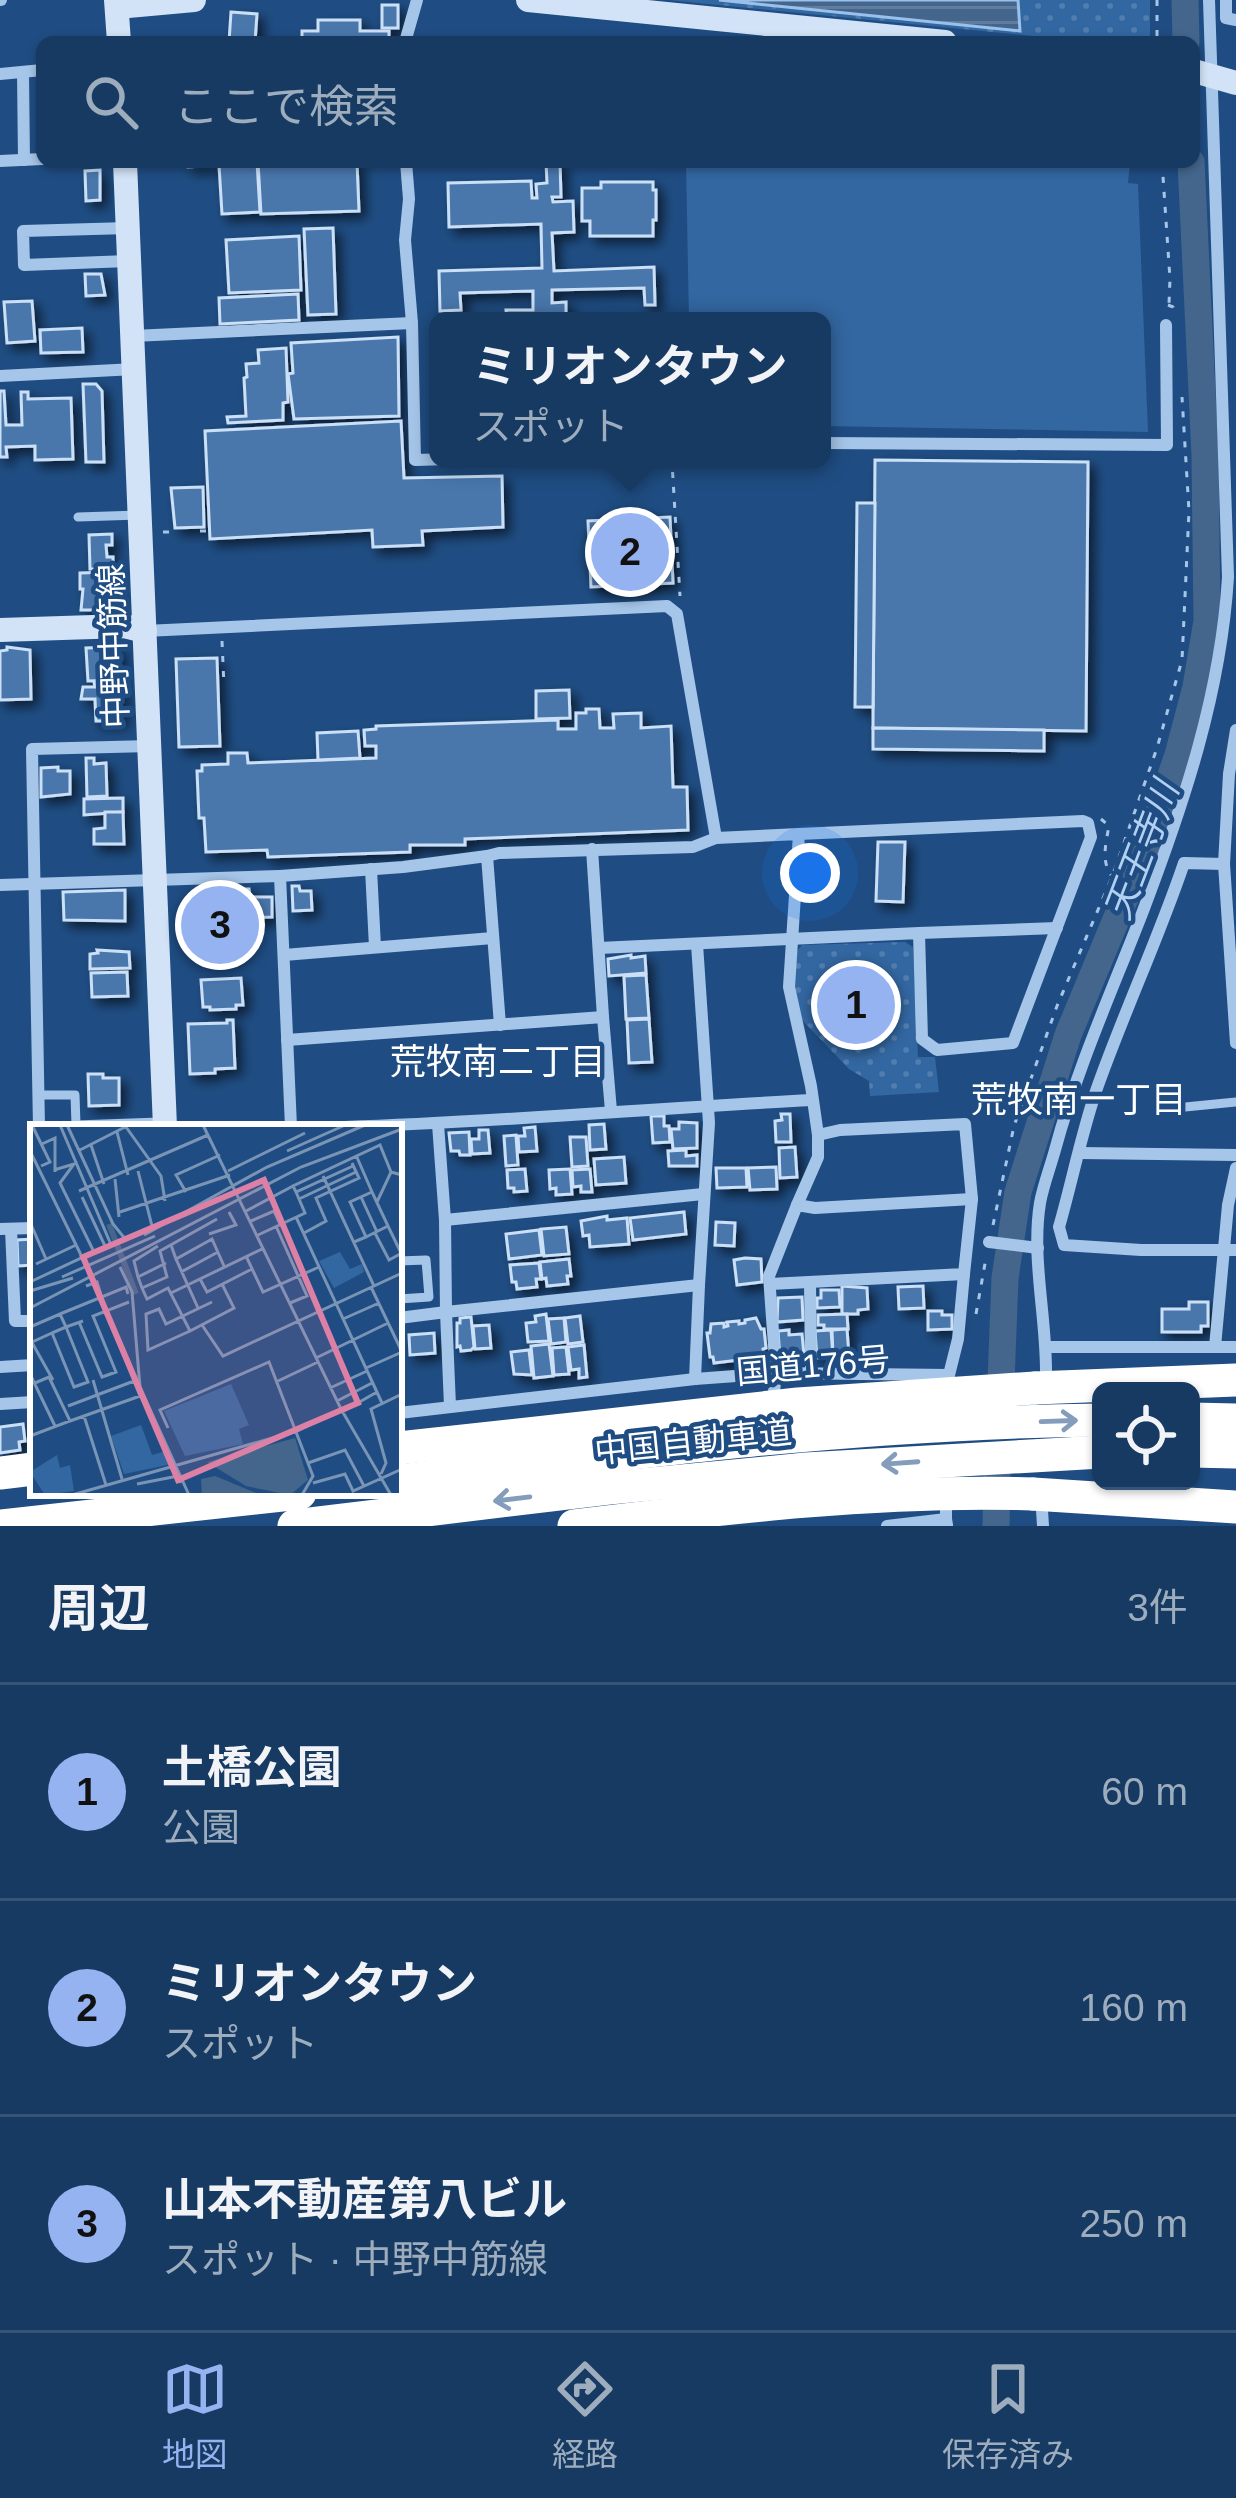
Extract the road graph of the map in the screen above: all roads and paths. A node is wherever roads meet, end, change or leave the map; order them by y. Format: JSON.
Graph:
{"nodes":[{"id":1,"x":194,"y":0,"type":"edge"},
{"id":2,"x":417,"y":0,"type":"edge"},
{"id":3,"x":528,"y":0,"type":"edge"},
{"id":4,"x":1157,"y":0,"type":"edge"},
{"id":5,"x":1208,"y":0,"type":"edge"},
{"id":6,"x":1226,"y":0,"type":"edge"},
{"id":7,"x":116,"y":4,"type":"edge"},
{"id":8,"x":1236,"y":20,"type":"edge"},
{"id":9,"x":118,"y":36,"type":"edge"},
{"id":10,"x":407,"y":36,"type":"edge"},
{"id":11,"x":885,"y":36,"type":"edge"},
{"id":12,"x":1157,"y":36,"type":"edge"},
{"id":13,"x":36,"y":71,"type":"edge"},
{"id":14,"x":23,"y":72,"type":"junction"},
{"id":15,"x":1202,"y":73,"type":"edge"},
{"id":16,"x":0,"y":74,"type":"edge"},
{"id":17,"x":1236,"y":82,"type":"edge"},
{"id":18,"x":36,"y":159,"type":"edge"},
{"id":19,"x":0,"y":160,"type":"edge"},
{"id":20,"x":24,"y":160,"type":"junction"},
{"id":21,"x":125,"y":168,"type":"edge"},
{"id":22,"x":406,"y":168,"type":"edge"},
{"id":23,"x":1162,"y":168,"type":"edge"},
{"id":24,"x":128,"y":228,"type":"junction"},
{"id":25,"x":129,"y":261,"type":"junction"},
{"id":26,"x":412,"y":323,"type":"junction"},
{"id":27,"x":1166,"y":325,"type":"joint"},
{"id":28,"x":133,"y":336,"type":"junction"},
{"id":29,"x":135,"y":369,"type":"junction"},
{"id":30,"x":0,"y":376,"type":"edge"},
{"id":31,"x":831,"y":443,"type":"edge"},
{"id":32,"x":429,"y":460,"type":"edge"},
{"id":33,"x":672,"y":468,"type":"edge"},
{"id":34,"x":140,"y":514,"type":"junction"},
{"id":35,"x":78,"y":517,"type":"dead end"},
{"id":36,"x":200,"y":531,"type":"dead end"},
{"id":37,"x":208,"y":531,"type":"dead end"},
{"id":38,"x":163,"y":532,"type":"dead end"},
{"id":39,"x":177,"y":532,"type":"dead end"},
{"id":40,"x":680,"y":596,"type":"dead end"},
{"id":41,"x":0,"y":630,"type":"edge"},
{"id":42,"x":146,"y":631,"type":"junction"},
{"id":43,"x":223,"y":641,"type":"dead end"},
{"id":44,"x":224,"y":686,"type":"dead end"},
{"id":45,"x":1236,"y":730,"type":"edge"},
{"id":46,"x":150,"y":746,"type":"junction"},
{"id":47,"x":1233,"y":774,"type":"edge"},
{"id":48,"x":799,"y":834,"type":"junction"},
{"id":49,"x":716,"y":838,"type":"junction"},
{"id":50,"x":592,"y":849,"type":"junction"},
{"id":51,"x":487,"y":856,"type":"junction"},
{"id":52,"x":1223,"y":865,"type":"junction"},
{"id":53,"x":371,"y":869,"type":"junction"},
{"id":54,"x":280,"y":876,"type":"junction"},
{"id":55,"x":155,"y":881,"type":"junction"},
{"id":56,"x":0,"y":885,"type":"edge"},
{"id":57,"x":34,"y":885,"type":"junction"},
{"id":58,"x":1057,"y":928,"type":"junction"},
{"id":59,"x":920,"y":934,"type":"junction"},
{"id":60,"x":493,"y":938,"type":"junction"},
{"id":61,"x":793,"y":940,"type":"junction"},
{"id":62,"x":697,"y":944,"type":"junction"},
{"id":63,"x":375,"y":947,"type":"junction"},
{"id":64,"x":599,"y":948,"type":"junction"},
{"id":65,"x":284,"y":955,"type":"junction"},
{"id":66,"x":603,"y":1017,"type":"junction"},
{"id":67,"x":500,"y":1024,"type":"junction"},
{"id":68,"x":287,"y":1040,"type":"junction"},
{"id":69,"x":1236,"y":1043,"type":"edge"},
{"id":70,"x":38,"y":1095,"type":"junction"},
{"id":71,"x":812,"y":1100,"type":"junction"},
{"id":72,"x":1236,"y":1102,"type":"edge"},
{"id":73,"x":706,"y":1106,"type":"junction"},
{"id":74,"x":1175,"y":1108,"type":"dead end"},
{"id":75,"x":611,"y":1111,"type":"junction"},
{"id":76,"x":39,"y":1124,"type":"edge"},
{"id":77,"x":76,"y":1124,"type":"edge"},
{"id":78,"x":165,"y":1124,"type":"edge"},
{"id":79,"x":291,"y":1124,"type":"edge"},
{"id":80,"x":438,"y":1124,"type":"junction"},
{"id":81,"x":402,"y":1125,"type":"edge"},
{"id":82,"x":818,"y":1135,"type":"junction"},
{"id":83,"x":1080,"y":1153,"type":"junction"},
{"id":84,"x":1236,"y":1155,"type":"edge"},
{"id":85,"x":1236,"y":1168,"type":"edge"},
{"id":86,"x":704,"y":1194,"type":"junction"},
{"id":87,"x":971,"y":1198,"type":"junction"},
{"id":88,"x":797,"y":1205,"type":"junction"},
{"id":89,"x":445,"y":1220,"type":"junction"},
{"id":90,"x":6,"y":1229,"type":"edge"},
{"id":91,"x":992,"y":1243,"type":"dead end"},
{"id":92,"x":1034,"y":1248,"type":"junction"},
{"id":93,"x":1230,"y":1250,"type":"edge"},
{"id":94,"x":402,"y":1261,"type":"edge"},
{"id":95,"x":964,"y":1274,"type":"junction"},
{"id":96,"x":446,"y":1279,"type":"junction"},
{"id":97,"x":428,"y":1280,"type":"junction"},
{"id":98,"x":810,"y":1283,"type":"junction"},
{"id":99,"x":770,"y":1284,"type":"junction"},
{"id":100,"x":699,"y":1285,"type":"junction"},
{"id":101,"x":402,"y":1299,"type":"edge"},
{"id":102,"x":446,"y":1312,"type":"junction"},
{"id":103,"x":402,"y":1318,"type":"edge"},
{"id":104,"x":30,"y":1321,"type":"edge"},
{"id":105,"x":1236,"y":1346,"type":"edge"},
{"id":106,"x":1046,"y":1347,"type":"junction"},
{"id":107,"x":1215,"y":1347,"type":"junction"},
{"id":108,"x":30,"y":1365,"type":"edge"},
{"id":109,"x":0,"y":1367,"type":"edge"},
{"id":110,"x":811,"y":1372,"type":"junction"},
{"id":111,"x":776,"y":1373,"type":"junction"},
{"id":112,"x":695,"y":1378,"type":"junction"},
{"id":113,"x":1236,"y":1380,"type":"edge"},
{"id":114,"x":1041,"y":1382,"type":"junction"},
{"id":115,"x":954,"y":1384,"type":"junction"},
{"id":116,"x":575,"y":1392,"type":"junction"},
{"id":117,"x":30,"y":1402,"type":"edge"},
{"id":118,"x":0,"y":1404,"type":"edge"},
{"id":119,"x":451,"y":1406,"type":"junction"},
{"id":120,"x":402,"y":1413,"type":"edge"},
{"id":121,"x":1200,"y":1419,"type":"edge"},
{"id":122,"x":1092,"y":1420,"type":"edge"},
{"id":123,"x":1236,"y":1420,"type":"edge"},
{"id":124,"x":402,"y":1426,"type":"edge"},
{"id":125,"x":402,"y":1448,"type":"edge"},
{"id":126,"x":1200,"y":1451,"type":"edge"},
{"id":127,"x":1236,"y":1452,"type":"edge"},
{"id":128,"x":1092,"y":1453,"type":"edge"},
{"id":129,"x":30,"y":1469,"type":"edge"},
{"id":130,"x":0,"y":1473,"type":"edge"},
{"id":131,"x":402,"y":1480,"type":"edge"},
{"id":132,"x":30,"y":1491,"type":"edge"},
{"id":133,"x":0,"y":1494,"type":"edge"},
{"id":134,"x":179,"y":1496,"type":"edge"},
{"id":135,"x":273,"y":1496,"type":"edge"},
{"id":136,"x":1236,"y":1508,"type":"edge"},
{"id":137,"x":1040,"y":1510,"type":"edge"},
{"id":138,"x":943,"y":1516,"type":"edge"},
{"id":139,"x":0,"y":1526,"type":"edge"},
{"id":140,"x":181,"y":1526,"type":"edge"},
{"id":141,"x":294,"y":1526,"type":"edge"},
{"id":142,"x":579,"y":1526,"type":"edge"},
{"id":143,"x":739,"y":1526,"type":"edge"},
{"id":144,"x":761,"y":1526,"type":"edge"},
{"id":145,"x":887,"y":1526,"type":"edge"}],
"edges":[{"from":1,"to":7,"type":"main road"},
{"from":2,"to":10,"type":"street"},
{"from":3,"to":11,"type":"main road"},
{"from":4,"to":12,"type":"path"},
{"from":5,"to":15,"type":"street"},
{"from":6,"to":8,"type":"street"},
{"from":7,"to":9,"type":"main road"},
{"from":13,"to":14,"type":"street"},
{"from":14,"to":16,"type":"street"},
{"from":14,"to":20,"type":"street"},
{"from":15,"to":17,"type":"main road"},
{"from":15,"to":92,"type":"street"},
{"from":18,"to":20,"type":"street"},
{"from":19,"to":20,"type":"street"},
{"from":21,"to":24,"type":"main road","name":"中野中筋線"},
{"from":22,"to":26,"type":"street"},
{"from":23,"to":27,"type":"path"},
{"from":24,"to":25,"type":"main road","name":"中野中筋線"},
{"from":24,"to":25,"type":"street"},
{"from":25,"to":28,"type":"main road","name":"中野中筋線"},
{"from":26,"to":28,"type":"street"},
{"from":26,"to":32,"type":"street"},
{"from":27,"to":31,"type":"street"},
{"from":28,"to":29,"type":"main road","name":"中野中筋線"},
{"from":29,"to":30,"type":"street"},
{"from":29,"to":34,"type":"main road","name":"中野中筋線"},
{"from":33,"to":40,"type":"path"},
{"from":34,"to":35,"type":"lane"},
{"from":34,"to":42,"type":"main road","name":"中野中筋線"},
{"from":36,"to":37,"type":"path"},
{"from":38,"to":39,"type":"path"},
{"from":41,"to":42,"type":"main road"},
{"from":42,"to":46,"type":"main road","name":"中野中筋線"},
{"from":42,"to":49,"type":"street"},
{"from":43,"to":44,"type":"path"},
{"from":45,"to":47,"type":"street"},
{"from":46,"to":55,"type":"main road","name":"中野中筋線"},
{"from":46,"to":57,"type":"street"},
{"from":47,"to":52,"type":"street"},
{"from":48,"to":49,"type":"street"},
{"from":48,"to":58,"type":"street"},
{"from":48,"to":61,"type":"street"},
{"from":49,"to":50,"type":"street"},
{"from":50,"to":51,"type":"street"},
{"from":50,"to":64,"type":"street"},
{"from":51,"to":53,"type":"street"},
{"from":51,"to":60,"type":"street"},
{"from":52,"to":69,"type":"street"},
{"from":52,"to":83,"type":"street"},
{"from":53,"to":54,"type":"street"},
{"from":53,"to":63,"type":"street"},
{"from":54,"to":55,"type":"street"},
{"from":54,"to":65,"type":"street"},
{"from":55,"to":57,"type":"street"},
{"from":55,"to":78,"type":"main road","name":"中野中筋線"},
{"from":56,"to":57,"type":"street"},
{"from":57,"to":70,"type":"street"},
{"from":58,"to":59,"type":"street"},
{"from":58,"to":59,"type":"street"},
{"from":59,"to":61,"type":"street"},
{"from":60,"to":63,"type":"street"},
{"from":60,"to":67,"type":"street"},
{"from":61,"to":62,"type":"street"},
{"from":61,"to":71,"type":"street"},
{"from":62,"to":64,"type":"street"},
{"from":62,"to":73,"type":"street"},
{"from":63,"to":65,"type":"street"},
{"from":64,"to":66,"type":"street"},
{"from":65,"to":68,"type":"street"},
{"from":66,"to":67,"type":"street"},
{"from":66,"to":75,"type":"street"},
{"from":67,"to":68,"type":"street"},
{"from":68,"to":79,"type":"street"},
{"from":70,"to":76,"type":"street"},
{"from":70,"to":77,"type":"lane"},
{"from":71,"to":73,"type":"street"},
{"from":71,"to":82,"type":"street"},
{"from":72,"to":74,"type":"lane"},
{"from":73,"to":75,"type":"street"},
{"from":73,"to":86,"type":"street"},
{"from":75,"to":80,"type":"street"},
{"from":80,"to":81,"type":"street"},
{"from":80,"to":89,"type":"street"},
{"from":82,"to":87,"type":"street"},
{"from":82,"to":88,"type":"street"},
{"from":83,"to":84,"type":"street"},
{"from":83,"to":93,"type":"street"},
{"from":85,"to":93,"type":"street"},
{"from":86,"to":89,"type":"street"},
{"from":86,"to":100,"type":"street"},
{"from":87,"to":88,"type":"street"},
{"from":87,"to":95,"type":"street"},
{"from":88,"to":99,"type":"street"},
{"from":89,"to":96,"type":"street"},
{"from":90,"to":104,"type":"street"},
{"from":91,"to":92,"type":"street"},
{"from":92,"to":106,"type":"street"},
{"from":93,"to":107,"type":"street"},
{"from":94,"to":97,"type":"lane"},
{"from":95,"to":98,"type":"street"},
{"from":95,"to":115,"type":"street"},
{"from":96,"to":97,"type":"lane"},
{"from":96,"to":102,"type":"street"},
{"from":97,"to":101,"type":"lane"},
{"from":98,"to":99,"type":"street"},
{"from":98,"to":110,"type":"street"},
{"from":99,"to":111,"type":"street"},
{"from":100,"to":102,"type":"street"},
{"from":100,"to":112,"type":"street"},
{"from":102,"to":103,"type":"street"},
{"from":102,"to":119,"type":"street"},
{"from":105,"to":107,"type":"street"},
{"from":106,"to":107,"type":"street"},
{"from":106,"to":114,"type":"street"},
{"from":108,"to":109,"type":"street"},
{"from":110,"to":111,"type":"street"},
{"from":110,"to":115,"type":"street"},
{"from":111,"to":112,"type":"street"},
{"from":111,"to":144,"type":"street"},
{"from":112,"to":116,"type":"street"},
{"from":113,"to":114,"type":"highway","name":"国道176号"},
{"from":114,"to":115,"type":"highway","name":"国道176号","bridge":true},
{"from":115,"to":124,"type":"highway","bridge":true},
{"from":115,"to":125,"type":"highway","name":"国道176号","bridge":true},
{"from":115,"to":138,"type":"street"},
{"from":116,"to":119,"type":"street"},
{"from":116,"to":142,"type":"street"},
{"from":117,"to":118,"type":"street"},
{"from":119,"to":120,"type":"street"},
{"from":121,"to":123,"type":"highway"},
{"from":131,"to":122,"type":"highway","name":"中国自動車道","one_way":true,"bridge":true},
{"from":126,"to":127,"type":"highway"},
{"from":128,"to":141,"type":"highway","name":"中国自動車道","one_way":true,"bridge":true},
{"from":129,"to":130,"type":"highway"},
{"from":132,"to":133,"type":"highway"},
{"from":134,"to":140,"type":"main road"},
{"from":135,"to":139,"type":"highway","bridge":true},
{"from":136,"to":137,"type":"highway"},
{"from":137,"to":138,"type":"highway","bridge":true},
{"from":138,"to":142,"type":"highway","bridge":true},
{"from":138,"to":143,"type":"highway","bridge":true},
{"from":138,"to":145,"type":"street"}]}
